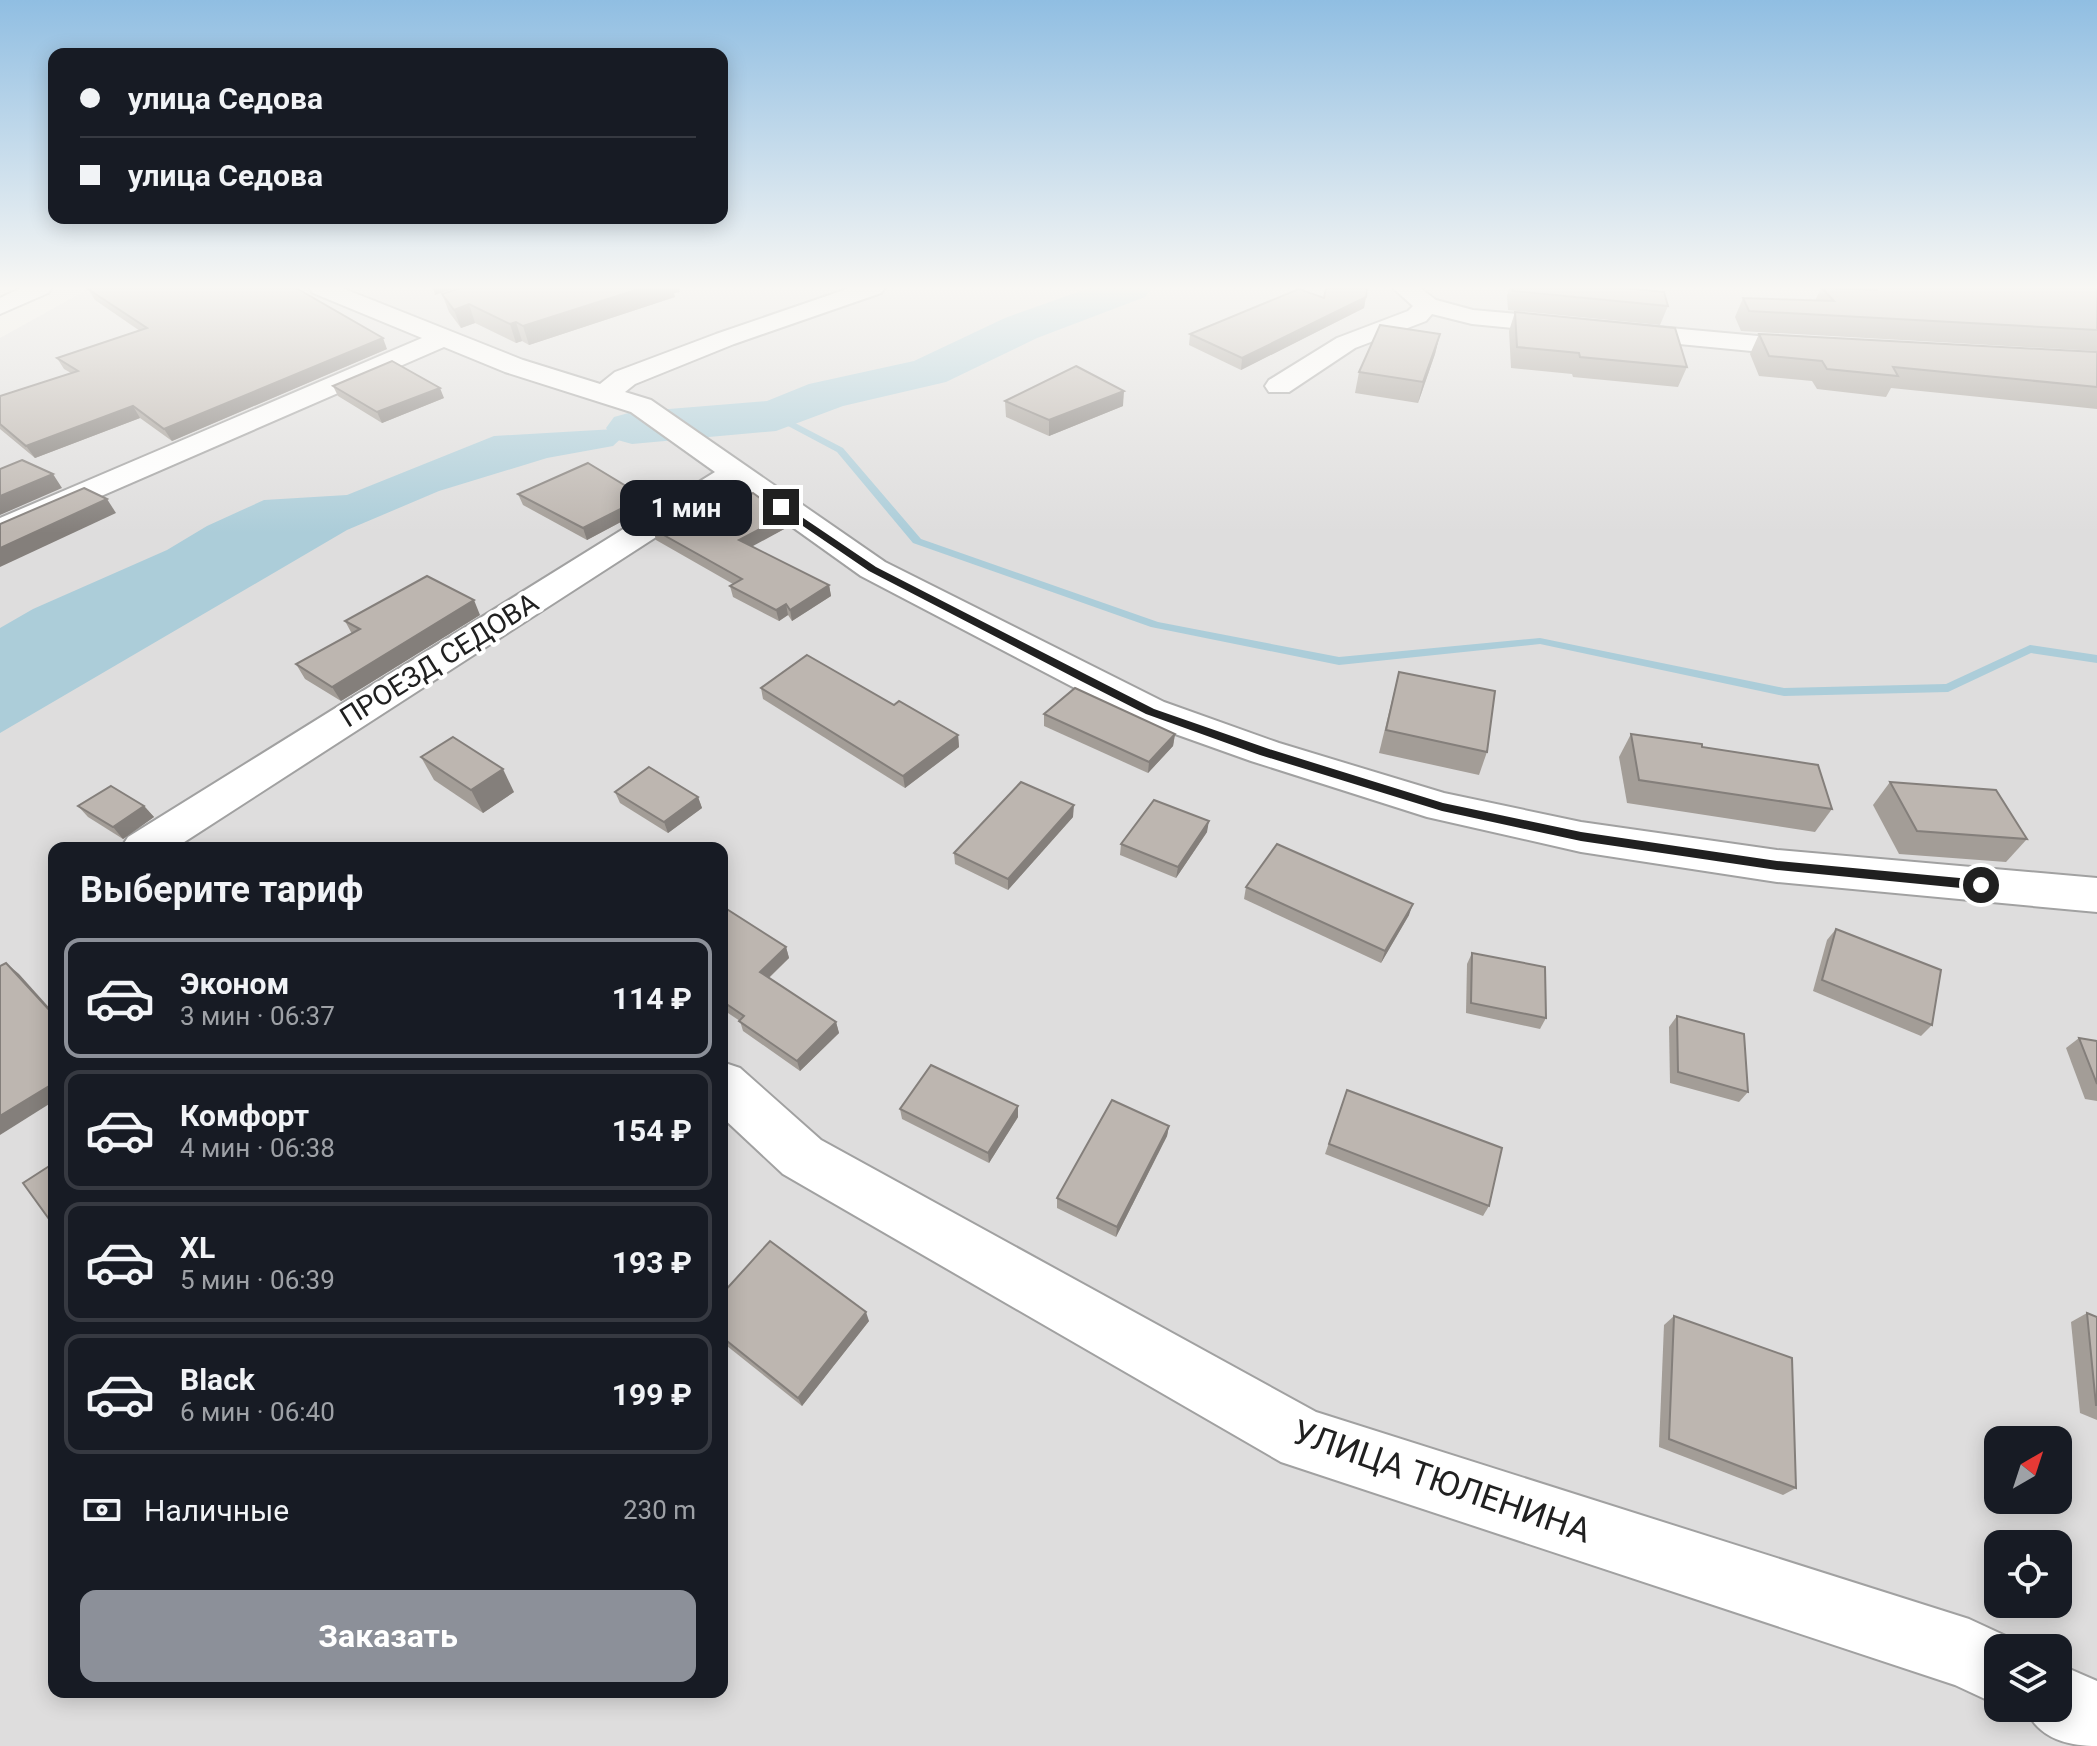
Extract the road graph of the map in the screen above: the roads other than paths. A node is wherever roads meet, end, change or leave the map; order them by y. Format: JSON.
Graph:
{"nodes":[{"id":1,"x":370,"y":369,"type":"edge"},
{"id":2,"x":524,"y":369,"type":"edge"},
{"id":3,"x":647,"y":369,"type":"edge"},
{"id":4,"x":1305,"y":369,"type":"edge"},
{"id":5,"x":1279,"y":386,"type":"dead end"},
{"id":6,"x":603,"y":396,"type":"junction"},
{"id":7,"x":735,"y":473,"type":"junction"},
{"id":8,"x":0,"y":530,"type":"edge"},
{"id":9,"x":152,"y":842,"type":"edge"},
{"id":10,"x":2097,"y":895,"type":"edge"},
{"id":11,"x":728,"y":1089,"type":"edge"},
{"id":12,"x":1984,"y":1662,"type":"edge"},
{"id":13,"x":2072,"y":1707,"type":"edge"},
{"id":14,"x":2097,"y":1720,"type":"edge"}],
"edges":[{"from":1,"to":8,"type":"street"},
{"from":2,"to":6,"type":"street"},
{"from":3,"to":6,"type":"street"},
{"from":4,"to":5,"type":"street"},
{"from":6,"to":7,"type":"street"},
{"from":7,"to":9,"type":"street","name":"ПРОЕЗД СЕДОВА"},
{"from":7,"to":10,"type":"street"},
{"from":11,"to":12,"type":"street","name":"УЛИЦА ТЮЛЕНИНА"},
{"from":13,"to":14,"type":"street"}]}
